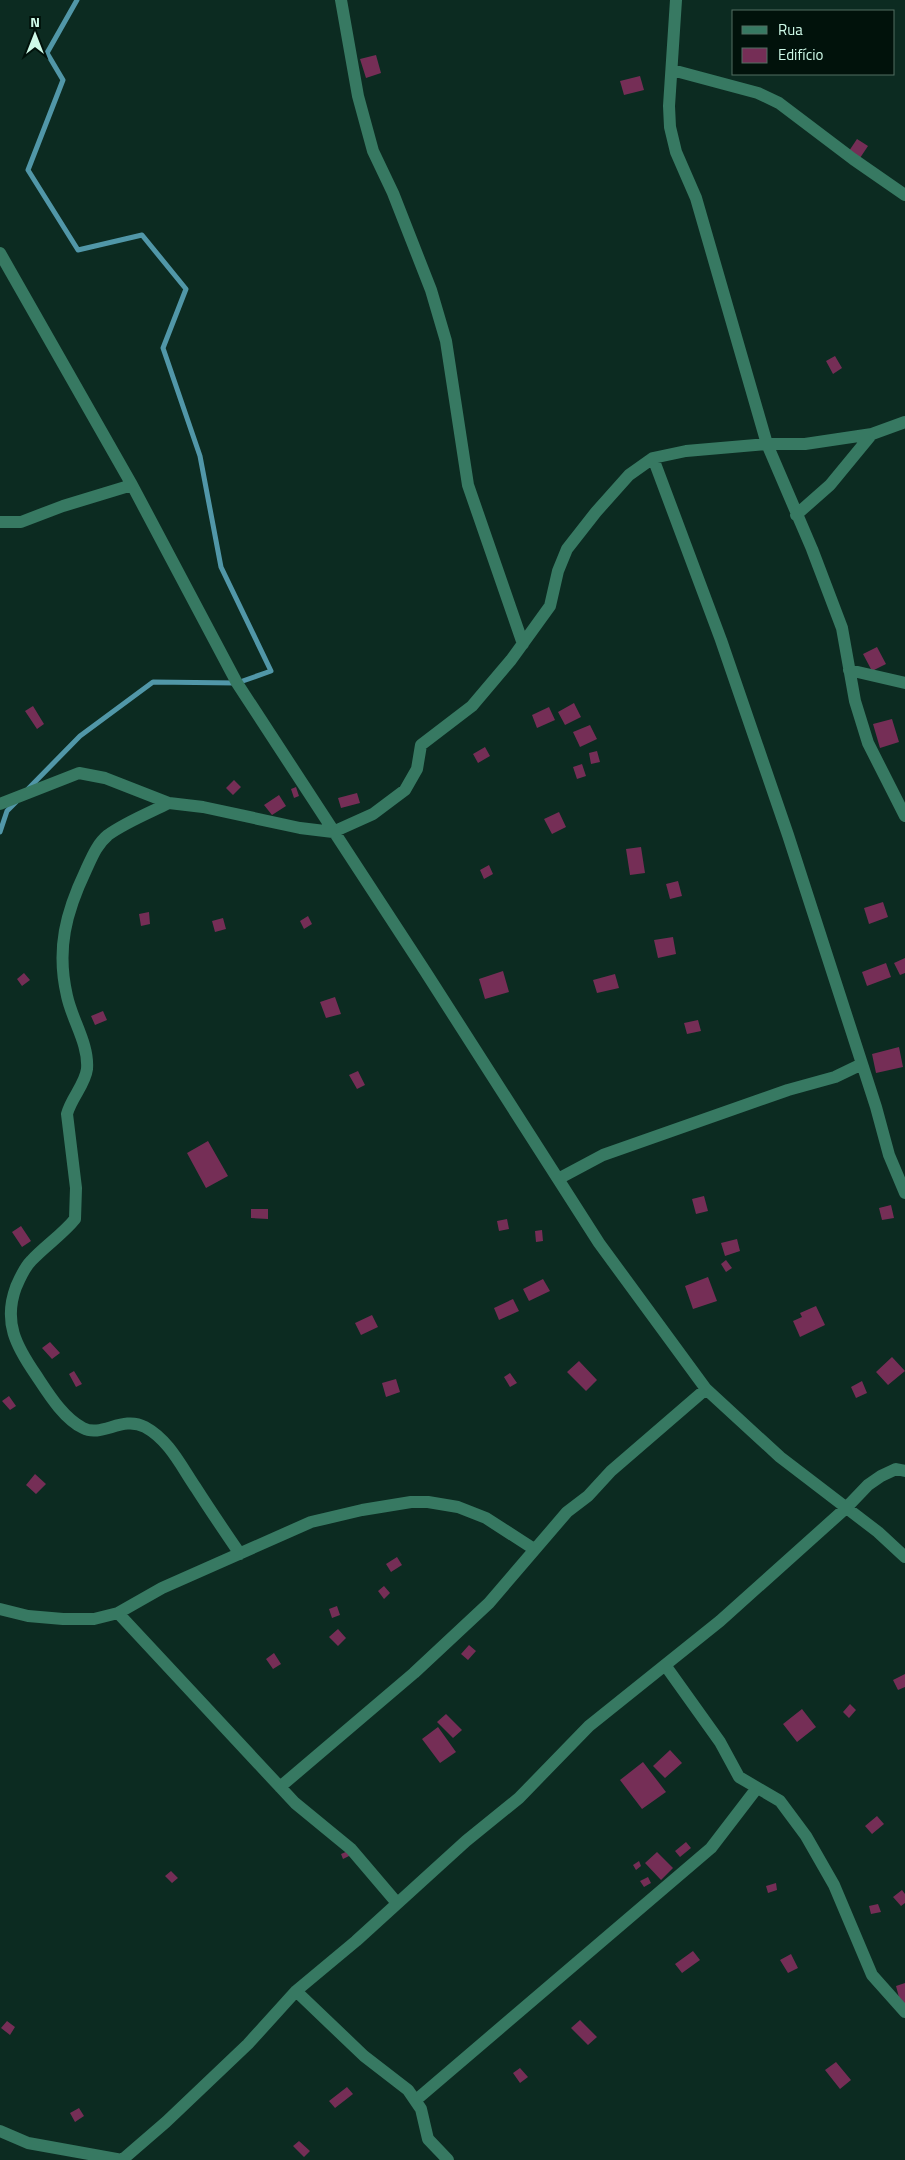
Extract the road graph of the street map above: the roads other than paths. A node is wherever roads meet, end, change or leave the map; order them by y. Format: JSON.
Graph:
{"nodes":[{"id":1,"x":341,"y":0,"type":"edge"},
{"id":2,"x":676,"y":0,"type":"edge"},
{"id":3,"x":672,"y":70,"type":"junction"},
{"id":4,"x":905,"y":195,"type":"edge"},
{"id":5,"x":0,"y":253,"type":"edge"},
{"id":6,"x":905,"y":422,"type":"edge"},
{"id":7,"x":872,"y":434,"type":"junction"},
{"id":8,"x":767,"y":444,"type":"junction"},
{"id":9,"x":653,"y":458,"type":"junction"},
{"id":10,"x":132,"y":485,"type":"junction"},
{"id":11,"x":796,"y":515,"type":"junction"},
{"id":12,"x":0,"y":522,"type":"edge"},
{"id":13,"x":523,"y":644,"type":"junction"},
{"id":14,"x":849,"y":670,"type":"junction"},
{"id":15,"x":905,"y":683,"type":"edge"},
{"id":16,"x":169,"y":803,"type":"junction"},
{"id":17,"x":1,"y":804,"type":"edge"},
{"id":18,"x":905,"y":816,"type":"edge"},
{"id":19,"x":332,"y":832,"type":"junction"},
{"id":20,"x":862,"y":1064,"type":"junction"},
{"id":21,"x":558,"y":1179,"type":"junction"},
{"id":22,"x":904,"y":1190,"type":"edge"},
{"id":23,"x":706,"y":1389,"type":"junction"},
{"id":24,"x":905,"y":1471,"type":"edge"},
{"id":25,"x":846,"y":1508,"type":"junction"},
{"id":26,"x":534,"y":1549,"type":"junction"},
{"id":27,"x":240,"y":1554,"type":"junction"},
{"id":28,"x":905,"y":1557,"type":"edge"},
{"id":29,"x":0,"y":1609,"type":"edge"},
{"id":30,"x":118,"y":1613,"type":"junction"},
{"id":31,"x":664,"y":1665,"type":"junction"},
{"id":32,"x":280,"y":1787,"type":"junction"},
{"id":33,"x":757,"y":1788,"type":"junction"},
{"id":34,"x":397,"y":1903,"type":"junction"},
{"id":35,"x":296,"y":1991,"type":"junction"},
{"id":36,"x":905,"y":2012,"type":"edge"},
{"id":37,"x":416,"y":2100,"type":"junction"},
{"id":38,"x":0,"y":2130,"type":"edge"},
{"id":39,"x":122,"y":2160,"type":"edge"},
{"id":40,"x":448,"y":2160,"type":"edge"}],
"edges":[{"from":1,"to":13,"type":"street"},
{"from":2,"to":3,"type":"street"},
{"from":3,"to":4,"type":"street"},
{"from":3,"to":8,"type":"street"},
{"from":5,"to":10,"type":"street"},
{"from":6,"to":7,"type":"street"},
{"from":7,"to":8,"type":"street"},
{"from":7,"to":11,"type":"street"},
{"from":8,"to":9,"type":"street"},
{"from":8,"to":11,"type":"street"},
{"from":9,"to":13,"type":"street"},
{"from":9,"to":20,"type":"street"},
{"from":10,"to":12,"type":"street"},
{"from":10,"to":19,"type":"street"},
{"from":11,"to":14,"type":"street"},
{"from":13,"to":19,"type":"street"},
{"from":14,"to":15,"type":"street"},
{"from":14,"to":18,"type":"street"},
{"from":16,"to":17,"type":"street"},
{"from":16,"to":19,"type":"street"},
{"from":16,"to":27,"type":"street"},
{"from":19,"to":21,"type":"street"},
{"from":20,"to":21,"type":"street"},
{"from":20,"to":22,"type":"street"},
{"from":21,"to":23,"type":"street"},
{"from":23,"to":25,"type":"street"},
{"from":23,"to":26,"type":"street"},
{"from":24,"to":25,"type":"street"},
{"from":25,"to":28,"type":"street"},
{"from":25,"to":31,"type":"street"},
{"from":26,"to":27,"type":"street"},
{"from":26,"to":32,"type":"street"},
{"from":27,"to":30,"type":"street"},
{"from":29,"to":30,"type":"street"},
{"from":30,"to":32,"type":"street"},
{"from":31,"to":33,"type":"street"},
{"from":31,"to":34,"type":"street"},
{"from":32,"to":34,"type":"street"},
{"from":33,"to":36,"type":"street"},
{"from":33,"to":37,"type":"street"},
{"from":34,"to":35,"type":"street"},
{"from":35,"to":37,"type":"street"},
{"from":35,"to":39,"type":"street"},
{"from":37,"to":40,"type":"street"},
{"from":38,"to":39,"type":"street"}]}
